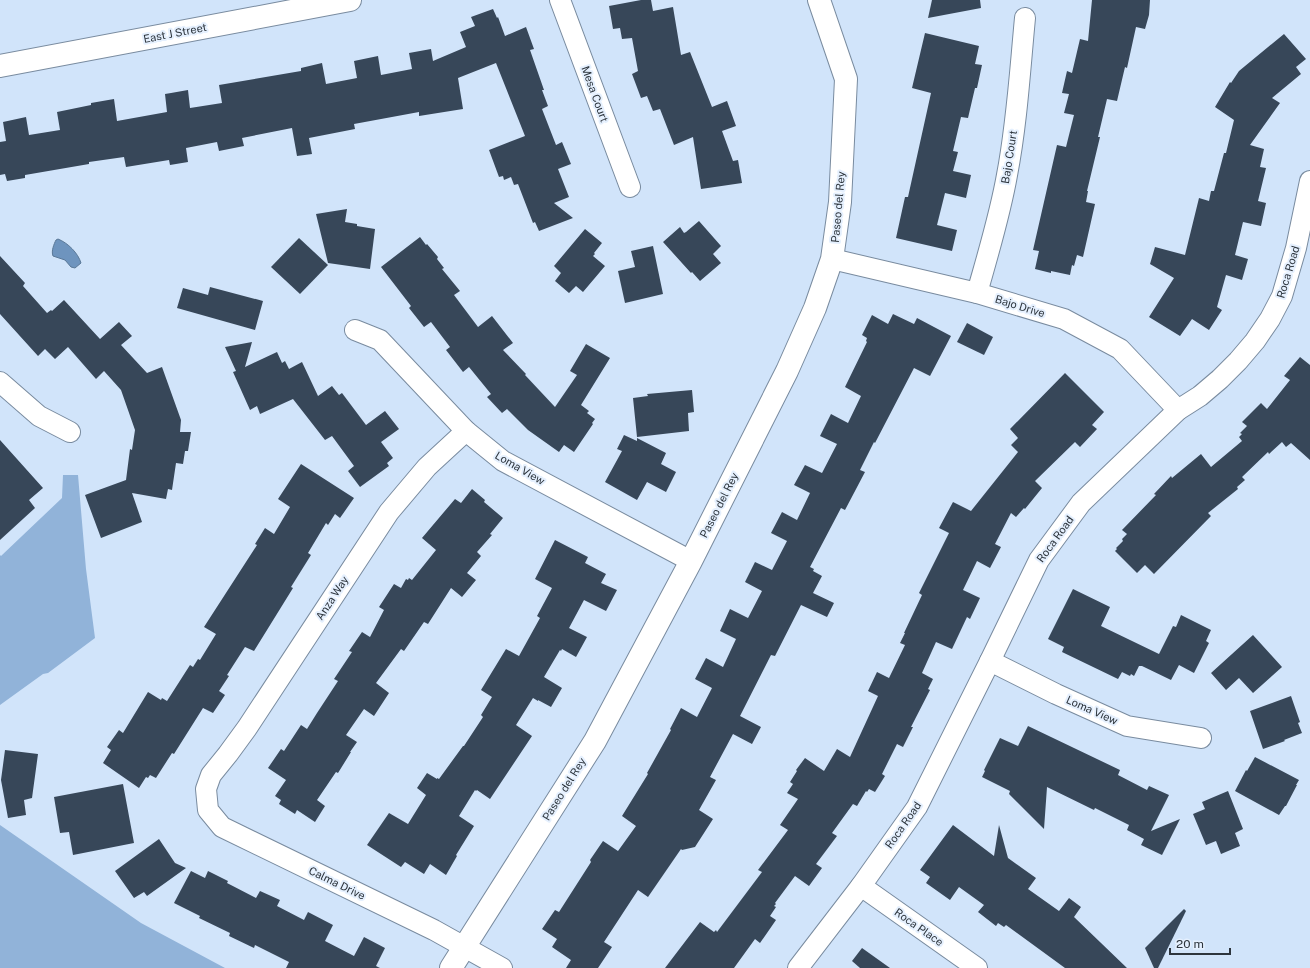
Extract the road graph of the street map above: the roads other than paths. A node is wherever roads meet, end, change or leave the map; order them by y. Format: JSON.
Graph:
{"nodes":[{"id":1,"x":350,"y":0,"type":"edge"},
{"id":2,"x":560,"y":0,"type":"edge"},
{"id":3,"x":819,"y":0,"type":"edge"},
{"id":4,"x":1025,"y":18,"type":"dead end"},
{"id":5,"x":0,"y":66,"type":"edge"},
{"id":6,"x":1310,"y":181,"type":"edge"},
{"id":7,"x":630,"y":187,"type":"dead end"},
{"id":8,"x":832,"y":259,"type":"junction"},
{"id":9,"x":977,"y":293,"type":"junction"},
{"id":10,"x":355,"y":330,"type":"dead end"},
{"id":11,"x":0,"y":382,"type":"edge"},
{"id":12,"x":1178,"y":410,"type":"junction"},
{"id":13,"x":466,"y":431,"type":"junction"},
{"id":14,"x":70,"y":432,"type":"dead end"},
{"id":15,"x":691,"y":561,"type":"junction"},
{"id":16,"x":990,"y":661,"type":"junction"},
{"id":17,"x":1201,"y":738,"type":"dead end"},
{"id":18,"x":211,"y":776,"type":"joint"},
{"id":19,"x":860,"y":886,"type":"junction"},
{"id":20,"x":464,"y":947,"type":"junction"},
{"id":21,"x":452,"y":968,"type":"edge"},
{"id":22,"x":502,"y":968,"type":"edge"},
{"id":23,"x":798,"y":968,"type":"edge"},
{"id":24,"x":977,"y":968,"type":"edge"}],
"edges":[{"from":1,"to":5,"type":"main road","name":"East J Street"},
{"from":2,"to":7,"type":"street","name":"Mesa Court"},
{"from":3,"to":8,"type":"main road","name":"Paseo del Rey"},
{"from":4,"to":9,"type":"street","name":"Bajo Court"},
{"from":6,"to":12,"type":"street","name":"Roca Road"},
{"from":8,"to":9,"type":"street","name":"Bajo Drive"},
{"from":8,"to":15,"type":"main road","name":"Paseo del Rey"},
{"from":9,"to":12,"type":"street","name":"Bajo Drive"},
{"from":10,"to":13,"type":"street","name":"Loma View"},
{"from":11,"to":14,"type":"street"},
{"from":12,"to":16,"type":"street","name":"Roca Road"},
{"from":13,"to":15,"type":"street","name":"Loma View"},
{"from":13,"to":18,"type":"street","name":"Anza Way"},
{"from":15,"to":20,"type":"main road","name":"Paseo del Rey"},
{"from":16,"to":17,"type":"street","name":"Loma View"},
{"from":16,"to":19,"type":"street","name":"Roca Road"},
{"from":18,"to":20,"type":"street","name":"Calma Drive"},
{"from":19,"to":23,"type":"street","name":"Roca Road"},
{"from":19,"to":24,"type":"street","name":"Roca Place"},
{"from":20,"to":21,"type":"main road","name":"Paseo del Rey"},
{"from":20,"to":22,"type":"street","name":"Calma Drive"}]}
